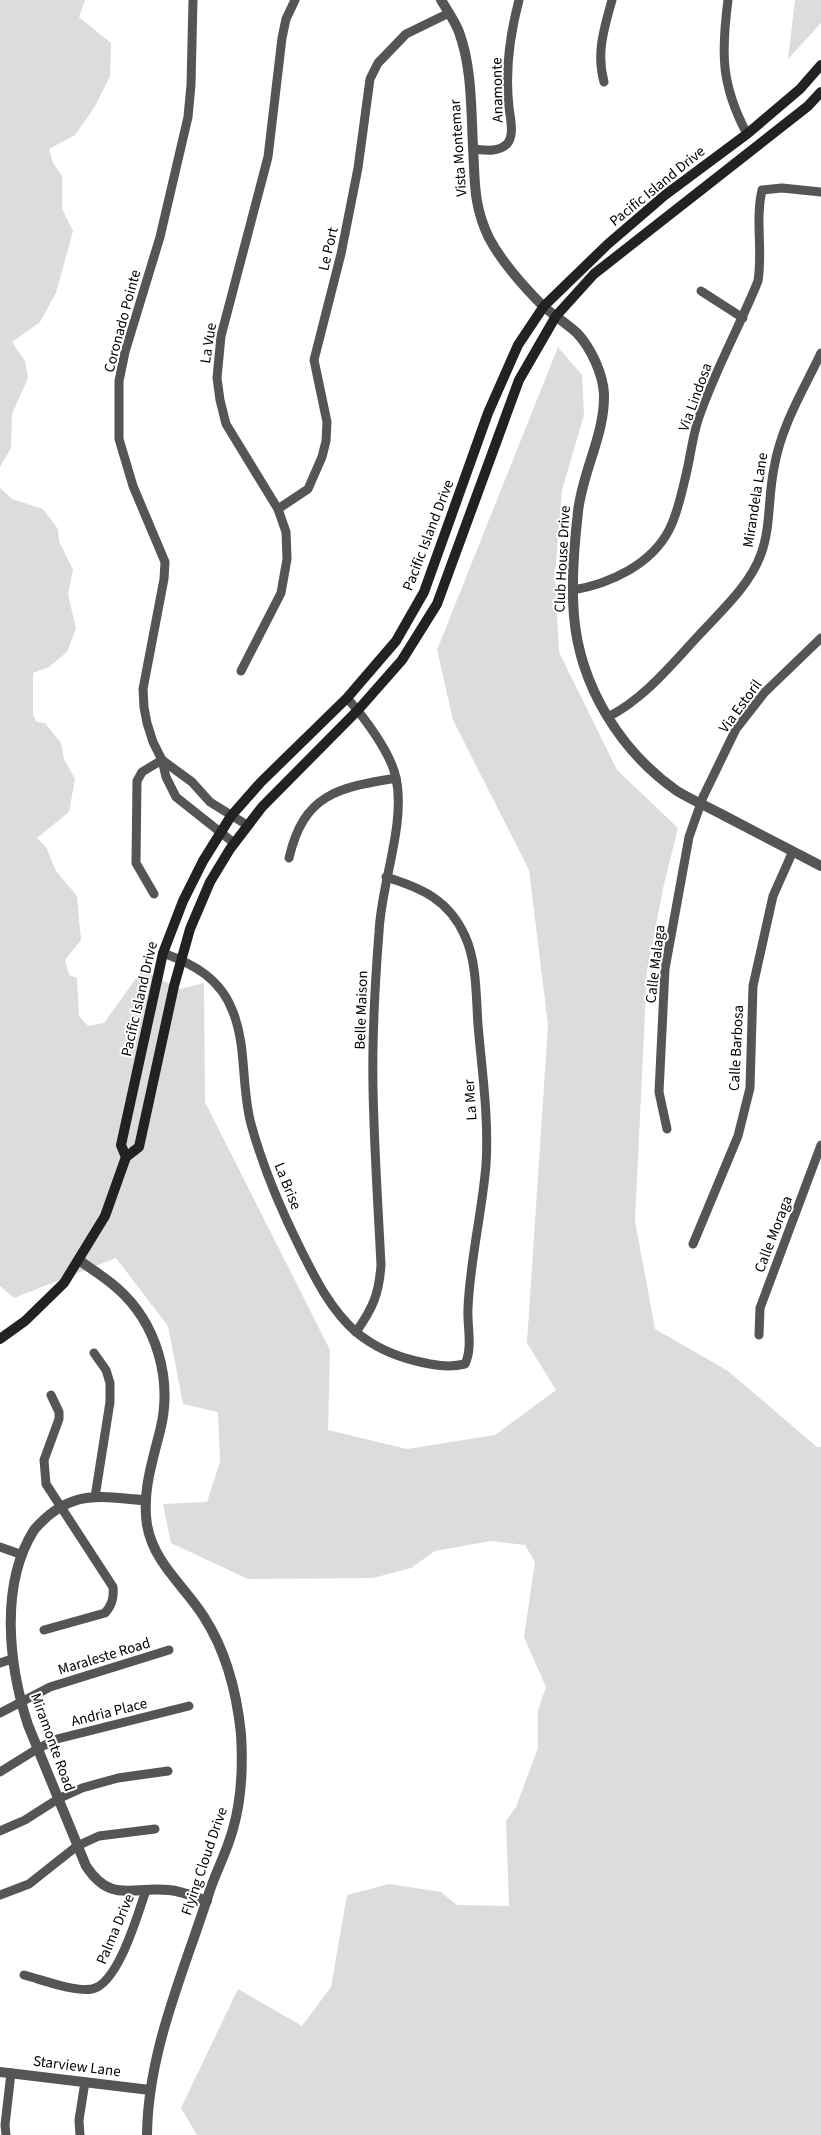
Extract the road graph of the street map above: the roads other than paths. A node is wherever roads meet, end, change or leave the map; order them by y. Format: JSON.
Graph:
{"nodes":[{"id":1,"x":194,"y":0,"type":"edge"},
{"id":2,"x":294,"y":0,"type":"edge"},
{"id":3,"x":441,"y":0,"type":"edge"},
{"id":4,"x":520,"y":0,"type":"edge"},
{"id":5,"x":612,"y":0,"type":"edge"},
{"id":6,"x":728,"y":0,"type":"edge"},
{"id":7,"x":449,"y":13,"type":"junction"},
{"id":8,"x":821,"y":65,"type":"edge"},
{"id":9,"x":604,"y":82,"type":"dead end"},
{"id":10,"x":821,"y":92,"type":"edge"},
{"id":11,"x":778,"y":128,"type":"junction"},
{"id":12,"x":748,"y":134,"type":"junction"},
{"id":13,"x":473,"y":149,"type":"junction"},
{"id":14,"x":738,"y":162,"type":"junction"},
{"id":15,"x":821,"y":192,"type":"edge"},
{"id":16,"x":701,"y":291,"type":"dead end"},
{"id":17,"x":544,"y":306,"type":"junction"},
{"id":18,"x":556,"y":316,"type":"junction"},
{"id":19,"x":743,"y":318,"type":"junction"},
{"id":20,"x":821,"y":353,"type":"edge"},
{"id":21,"x":278,"y":509,"type":"junction"},
{"id":22,"x":573,"y":590,"type":"junction"},
{"id":23,"x":821,"y":638,"type":"edge"},
{"id":24,"x":241,"y":671,"type":"dead end"},
{"id":25,"x":347,"y":698,"type":"junction"},
{"id":26,"x":358,"y":710,"type":"junction"},
{"id":27,"x":608,"y":718,"type":"junction"},
{"id":28,"x":162,"y":760,"type":"junction"},
{"id":29,"x":396,"y":778,"type":"junction"},
{"id":30,"x":702,"y":804,"type":"junction"},
{"id":31,"x":231,"y":816,"type":"junction"},
{"id":32,"x":247,"y":825,"type":"junction"},
{"id":33,"x":221,"y":832,"type":"junction"},
{"id":34,"x":234,"y":843,"type":"junction"},
{"id":35,"x":793,"y":851,"type":"junction"},
{"id":36,"x":289,"y":858,"type":"dead end"},
{"id":37,"x":821,"y":866,"type":"edge"},
{"id":38,"x":386,"y":877,"type":"junction"},
{"id":39,"x":154,"y":894,"type":"dead end"},
{"id":40,"x":163,"y":953,"type":"junction"},
{"id":41,"x":181,"y":960,"type":"junction"},
{"id":42,"x":667,"y":1129,"type":"dead end"},
{"id":43,"x":821,"y":1145,"type":"edge"},
{"id":44,"x":126,"y":1157,"type":"junction"},
{"id":45,"x":693,"y":1244,"type":"dead end"},
{"id":46,"x":79,"y":1260,"type":"junction"},
{"id":47,"x":356,"y":1332,"type":"junction"},
{"id":48,"x":759,"y":1335,"type":"dead end"},
{"id":49,"x":0,"y":1339,"type":"edge"},
{"id":50,"x":94,"y":1353,"type":"dead end"},
{"id":51,"x":465,"y":1364,"type":"joint"},
{"id":52,"x":51,"y":1395,"type":"dead end"},
{"id":53,"x":95,"y":1497,"type":"junction"},
{"id":54,"x":145,"y":1500,"type":"junction"},
{"id":55,"x":61,"y":1506,"type":"junction"},
{"id":56,"x":0,"y":1547,"type":"edge"},
{"id":57,"x":17,"y":1553,"type":"junction"},
{"id":58,"x":44,"y":1630,"type":"dead end"},
{"id":59,"x":169,"y":1650,"type":"dead end"},
{"id":60,"x":12,"y":1659,"type":"junction"},
{"id":61,"x":0,"y":1663,"type":"edge"},
{"id":62,"x":21,"y":1702,"type":"junction"},
{"id":63,"x":189,"y":1706,"type":"dead end"},
{"id":64,"x":0,"y":1712,"type":"edge"},
{"id":65,"x":37,"y":1748,"type":"junction"},
{"id":66,"x":168,"y":1770,"type":"dead end"},
{"id":67,"x":0,"y":1772,"type":"edge"},
{"id":68,"x":58,"y":1799,"type":"junction"},
{"id":69,"x":155,"y":1829,"type":"dead end"},
{"id":70,"x":0,"y":1831,"type":"edge"},
{"id":71,"x":77,"y":1846,"type":"junction"},
{"id":72,"x":146,"y":1890,"type":"junction"},
{"id":73,"x":0,"y":1896,"type":"edge"},
{"id":74,"x":207,"y":1901,"type":"junction"},
{"id":75,"x":24,"y":1975,"type":"dead end"},
{"id":76,"x":0,"y":2072,"type":"edge"},
{"id":77,"x":11,"y":2073,"type":"junction"},
{"id":78,"x":85,"y":2082,"type":"junction"},
{"id":79,"x":150,"y":2090,"type":"junction"},
{"id":80,"x":2,"y":2125,"type":"edge"},
{"id":81,"x":6,"y":2135,"type":"edge"},
{"id":82,"x":80,"y":2135,"type":"edge"},
{"id":83,"x":147,"y":2135,"type":"edge"}],
"edges":[{"from":1,"to":28,"type":"street","name":"Coronado Pointe"},
{"from":2,"to":21,"type":"street","name":"La Vue"},
{"from":3,"to":7,"type":"street","name":"Vista Montemar"},
{"from":4,"to":13,"type":"street","name":"Anamonte"},
{"from":5,"to":9,"type":"street"},
{"from":6,"to":12,"type":"street"},
{"from":7,"to":13,"type":"street","name":"Vista Montemar"},
{"from":7,"to":21,"type":"street","name":"Le Port"},
{"from":8,"to":12,"type":"main road","name":"Pacific Island Drive"},
{"from":10,"to":11,"type":"main road","name":"Pacific Island Drive"},
{"from":11,"to":12,"type":"main road"},
{"from":11,"to":14,"type":"main road","name":"Pacific Island Drive"},
{"from":12,"to":14,"type":"main road"},
{"from":12,"to":17,"type":"main road","name":"Pacific Island Drive"},
{"from":13,"to":17,"type":"street","name":"Vista Montemar"},
{"from":14,"to":18,"type":"main road","name":"Pacific Island Drive"},
{"from":15,"to":19,"type":"street","name":"Via Lindosa"},
{"from":16,"to":19,"type":"street"},
{"from":17,"to":18,"type":"street","name":"Club House Drive"},
{"from":17,"to":25,"type":"main road","name":"Pacific Island Drive"},
{"from":18,"to":22,"type":"street","name":"Club House Drive"},
{"from":18,"to":26,"type":"main road","name":"Pacific Island Drive"},
{"from":19,"to":22,"type":"street","name":"Via Lindosa"},
{"from":20,"to":27,"type":"street","name":"Mirandela Lane"},
{"from":21,"to":24,"type":"street","name":"La Vue"},
{"from":22,"to":27,"type":"street","name":"Club House Drive"},
{"from":23,"to":30,"type":"street","name":"Via Estoril"},
{"from":25,"to":26,"type":"street","name":"Belle Maison"},
{"from":25,"to":31,"type":"main road","name":"Pacific Island Drive"},
{"from":26,"to":29,"type":"street","name":"Belle Maison"},
{"from":26,"to":32,"type":"main road","name":"Pacific Island Drive"},
{"from":27,"to":30,"type":"street","name":"Club House Drive"},
{"from":28,"to":31,"type":"street"},
{"from":28,"to":33,"type":"street","name":"Coronado Pointe"},
{"from":28,"to":39,"type":"street"},
{"from":29,"to":36,"type":"street"},
{"from":29,"to":38,"type":"street","name":"Belle Maison"},
{"from":30,"to":35,"type":"street","name":"Club House Drive"},
{"from":30,"to":42,"type":"street","name":"Calle Malaga"},
{"from":31,"to":32,"type":"street"},
{"from":31,"to":33,"type":"main road","name":"Pacific Island Drive"},
{"from":32,"to":34,"type":"main road","name":"Pacific Island Drive"},
{"from":33,"to":34,"type":"street","name":"Coronado Pointe"},
{"from":33,"to":40,"type":"main road","name":"Pacific Island Drive"},
{"from":34,"to":41,"type":"main road","name":"Pacific Island Drive"},
{"from":35,"to":37,"type":"street","name":"Club House Drive"},
{"from":35,"to":45,"type":"street","name":"Calle Barbosa"},
{"from":38,"to":47,"type":"street","name":"Belle Maison"},
{"from":38,"to":51,"type":"street","name":"La Mer"},
{"from":40,"to":41,"type":"street","name":"La Brise"},
{"from":40,"to":44,"type":"main road","name":"Pacific Island Drive"},
{"from":41,"to":44,"type":"main road","name":"Pacific Island Drive"},
{"from":41,"to":47,"type":"street","name":"La Brise"},
{"from":43,"to":48,"type":"street","name":"Calle Moraga"},
{"from":44,"to":46,"type":"main road","name":"Pacific Island Drive"},
{"from":46,"to":49,"type":"main road","name":"Pacific Island Drive"},
{"from":46,"to":54,"type":"street","name":"Flying Cloud Drive"},
{"from":47,"to":51,"type":"street","name":"La Brise"},
{"from":50,"to":53,"type":"street"},
{"from":52,"to":55,"type":"street"},
{"from":53,"to":54,"type":"street","name":"Miramonte Road"},
{"from":53,"to":55,"type":"street","name":"Miramonte Road"},
{"from":54,"to":74,"type":"street","name":"Flying Cloud Drive"},
{"from":55,"to":57,"type":"street","name":"Miramonte Road"},
{"from":55,"to":58,"type":"street"},
{"from":56,"to":57,"type":"street"},
{"from":57,"to":60,"type":"street","name":"Miramonte Road"},
{"from":59,"to":62,"type":"street","name":"Maraleste Road"},
{"from":60,"to":61,"type":"street"},
{"from":60,"to":62,"type":"street","name":"Miramonte Road"},
{"from":62,"to":64,"type":"street","name":"Maraleste Road"},
{"from":62,"to":65,"type":"street","name":"Miramonte Road"},
{"from":63,"to":65,"type":"street","name":"Andria Place"},
{"from":65,"to":67,"type":"street","name":"Andria Place"},
{"from":65,"to":68,"type":"street","name":"Miramonte Road"},
{"from":66,"to":68,"type":"street"},
{"from":68,"to":70,"type":"street"},
{"from":68,"to":71,"type":"street","name":"Miramonte Road"},
{"from":69,"to":71,"type":"street"},
{"from":71,"to":72,"type":"street","name":"Miramonte Road"},
{"from":71,"to":73,"type":"street"},
{"from":72,"to":74,"type":"street","name":"Miramonte Road"},
{"from":72,"to":75,"type":"street","name":"Palma Drive"},
{"from":74,"to":79,"type":"street","name":"Flying Cloud Drive"},
{"from":76,"to":77,"type":"street","name":"Starview Lane"},
{"from":77,"to":78,"type":"street","name":"Starview Lane"},
{"from":77,"to":80,"type":"street"},
{"from":78,"to":79,"type":"street","name":"Starview Lane"},
{"from":78,"to":82,"type":"street"},
{"from":79,"to":83,"type":"street","name":"Flying Cloud Drive"},
{"from":80,"to":81,"type":"street"}]}
